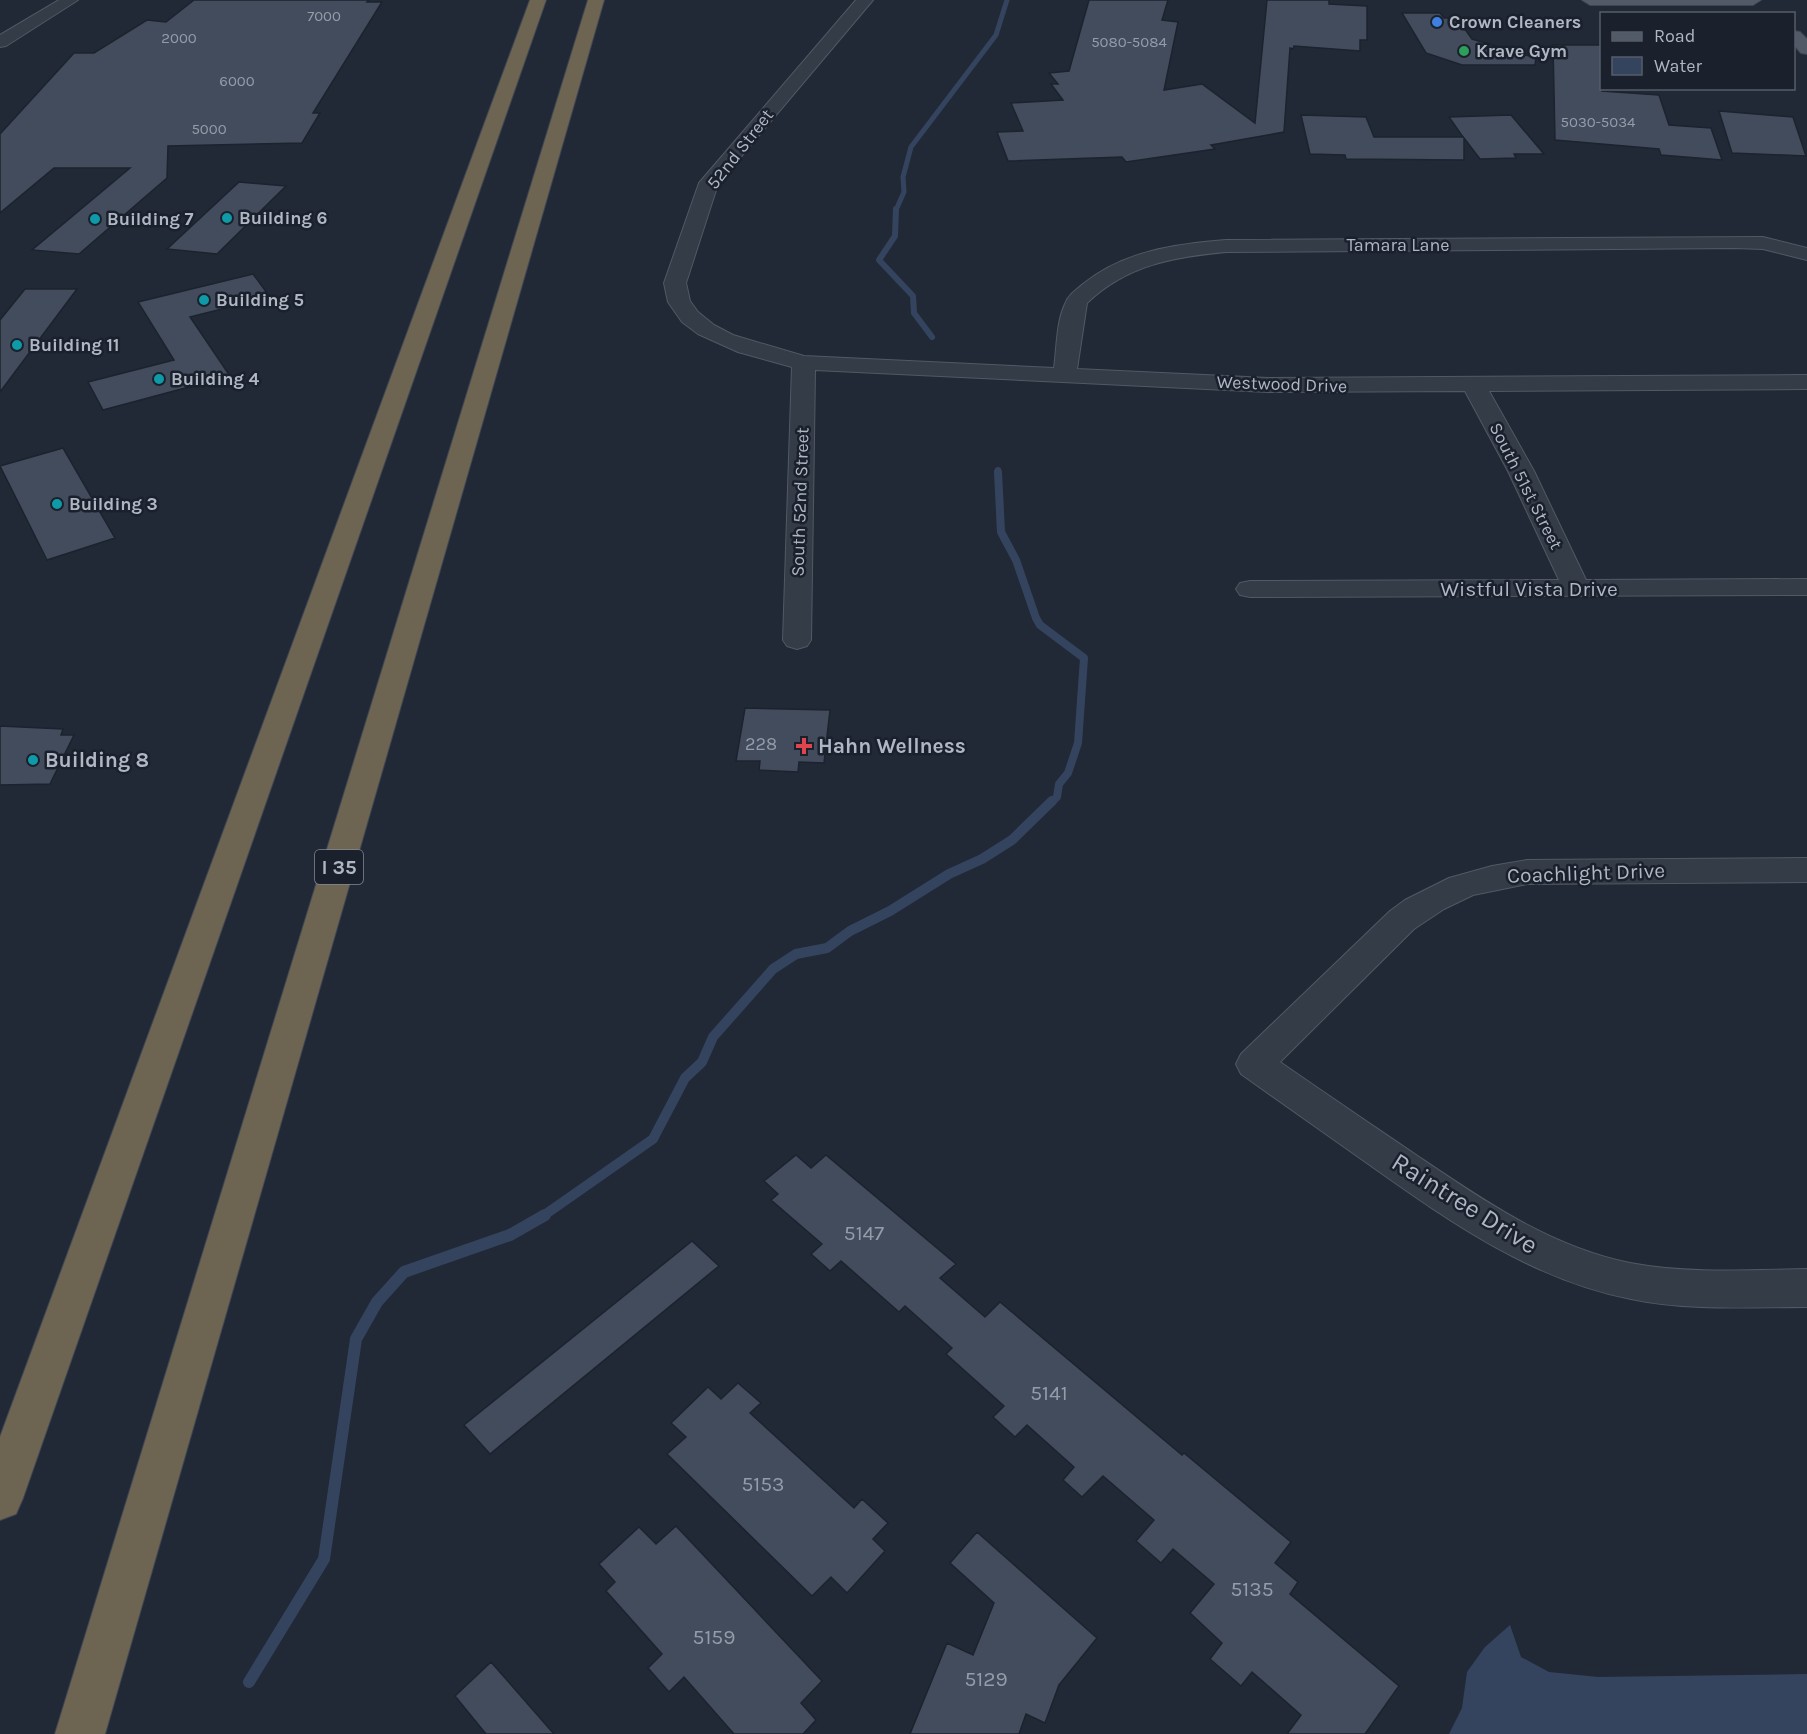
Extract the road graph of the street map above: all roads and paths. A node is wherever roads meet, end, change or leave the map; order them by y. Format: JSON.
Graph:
{"nodes":[{"id":1,"x":70,"y":0,"type":"edge"},
{"id":2,"x":538,"y":0,"type":"edge"},
{"id":3,"x":596,"y":0,"type":"edge"},
{"id":4,"x":865,"y":0,"type":"edge"},
{"id":5,"x":1590,"y":0,"type":"edge"},
{"id":6,"x":1595,"y":0,"type":"edge"},
{"id":7,"x":1759,"y":3,"type":"edge"},
{"id":8,"x":1795,"y":37,"type":"edge"},
{"id":9,"x":0,"y":42,"type":"edge"},
{"id":10,"x":1807,"y":49,"type":"edge"},
{"id":11,"x":1807,"y":254,"type":"edge"},
{"id":12,"x":758,"y":352,"type":"joint"},
{"id":13,"x":804,"y":363,"type":"junction"},
{"id":14,"x":1065,"y":376,"type":"junction"},
{"id":15,"x":1807,"y":382,"type":"edge"},
{"id":16,"x":1474,"y":385,"type":"junction"},
{"id":17,"x":1807,"y":587,"type":"edge"},
{"id":18,"x":1250,"y":589,"type":"dead end"},
{"id":19,"x":1576,"y":589,"type":"junction"},
{"id":20,"x":797,"y":640,"type":"dead end"},
{"id":21,"x":1807,"y":870,"type":"edge"},
{"id":22,"x":1254,"y":1064,"type":"joint"},
{"id":23,"x":1807,"y":1288,"type":"edge"},
{"id":24,"x":0,"y":1498,"type":"edge"},
{"id":25,"x":80,"y":1734,"type":"edge"}],
"edges":[{"from":1,"to":9,"type":"street"},
{"from":2,"to":24,"type":"highway"},
{"from":3,"to":25,"type":"highway","number":"I 35"},
{"from":4,"to":12,"type":"street","name":"52nd Street"},
{"from":5,"to":6,"type":"main road"},
{"from":6,"to":7,"type":"main road"},
{"from":8,"to":10,"type":"main road"},
{"from":11,"to":14,"type":"street","name":"Tamara Lane"},
{"from":12,"to":13,"type":"street","name":"Westwood Drive"},
{"from":13,"to":14,"type":"street","name":"Westwood Drive"},
{"from":13,"to":20,"type":"street","name":"South 52nd Street"},
{"from":14,"to":16,"type":"street","name":"Westwood Drive"},
{"from":15,"to":16,"type":"street","name":"Westwood Drive"},
{"from":16,"to":19,"type":"street","name":"South 51st Street"},
{"from":17,"to":19,"type":"street","name":"Wistful Vista Drive"},
{"from":18,"to":19,"type":"street","name":"Wistful Vista Drive"},
{"from":21,"to":22,"type":"street","name":"Coachlight Drive"},
{"from":22,"to":23,"type":"street","name":"Raintree Drive"}]}
